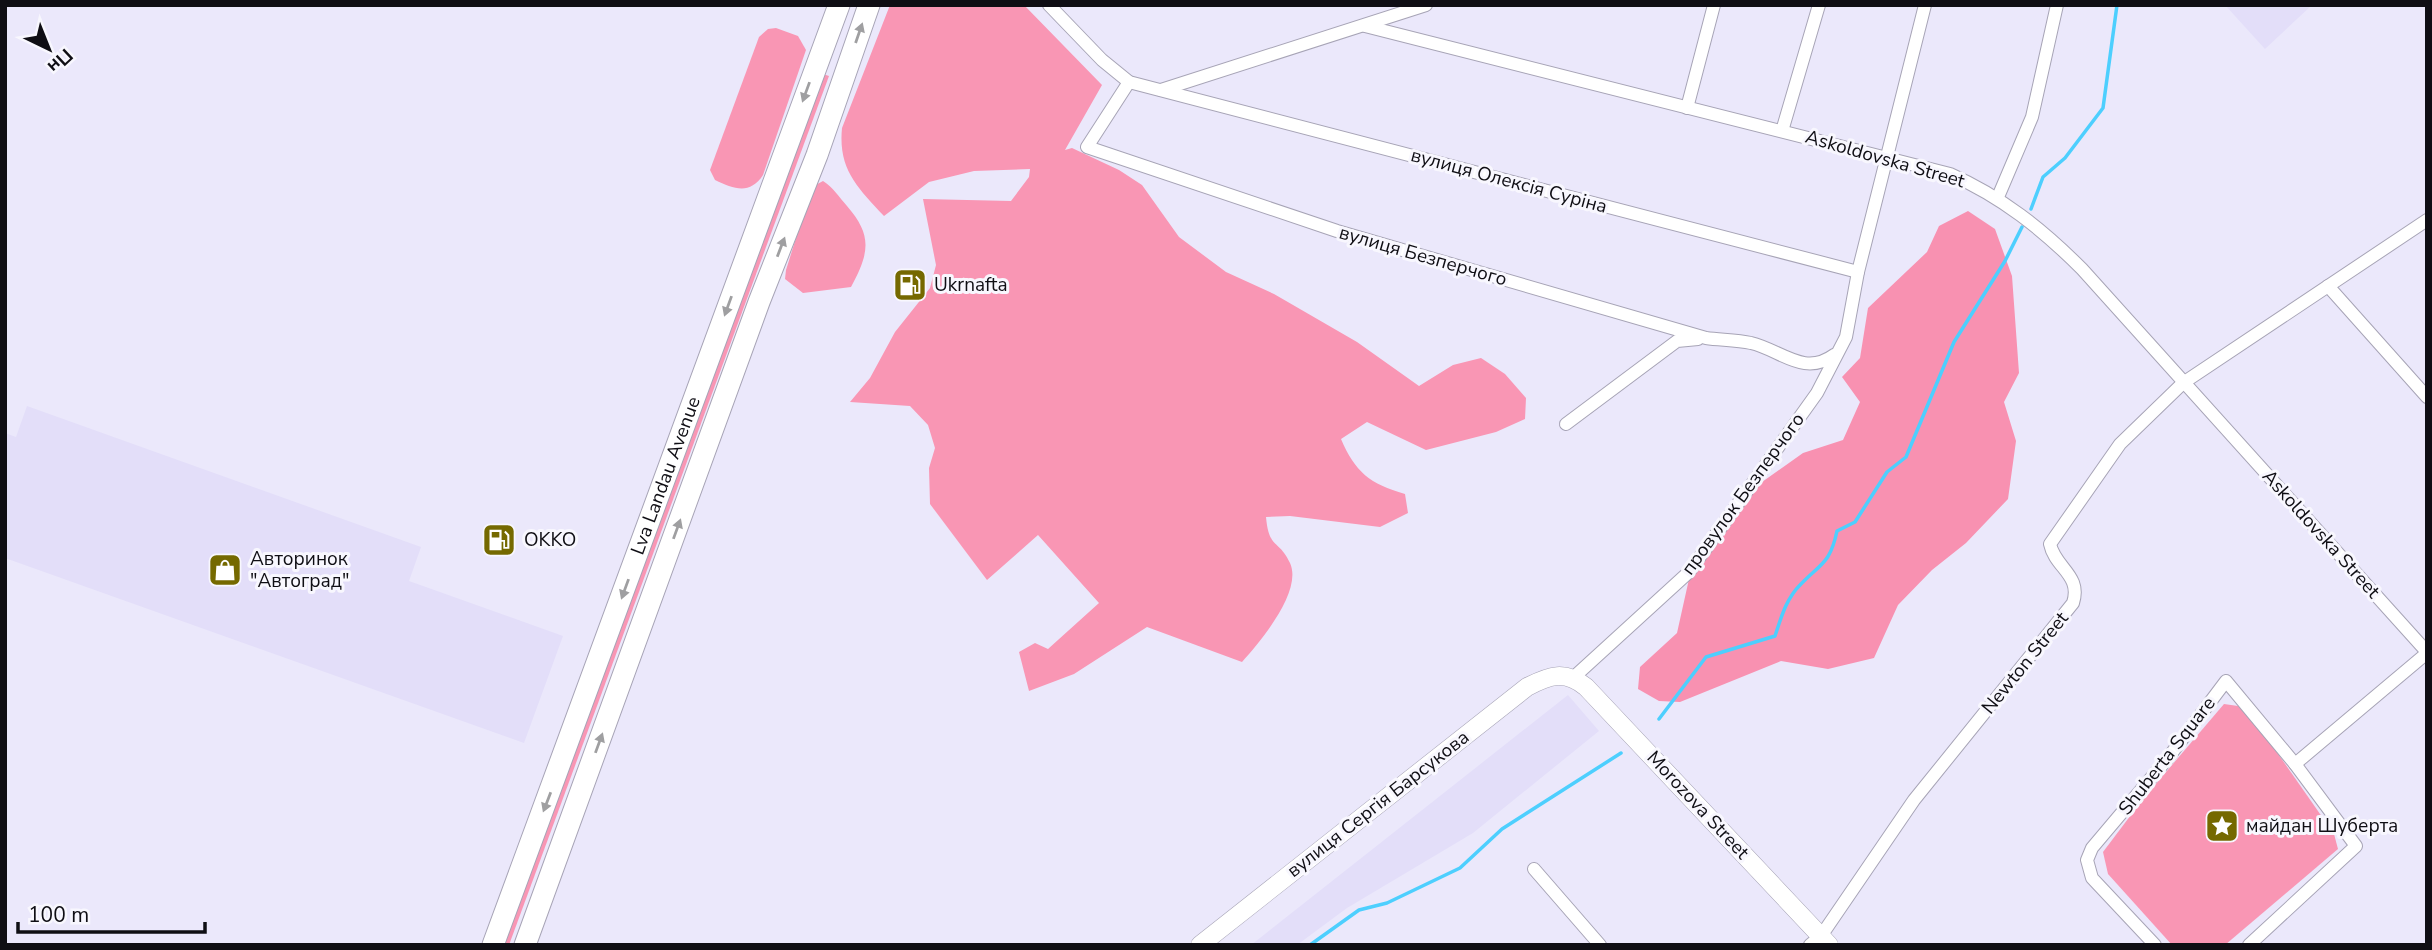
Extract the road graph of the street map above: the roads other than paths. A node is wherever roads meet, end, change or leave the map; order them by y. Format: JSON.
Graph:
{"nodes":[{"id":1,"x":839,"y":5,"type":"edge"},
{"id":2,"x":869,"y":5,"type":"edge"},
{"id":3,"x":1049,"y":5,"type":"edge"},
{"id":4,"x":1426,"y":5,"type":"edge"},
{"id":5,"x":1714,"y":5,"type":"edge"},
{"id":6,"x":1819,"y":5,"type":"edge"},
{"id":7,"x":1925,"y":5,"type":"edge"},
{"id":8,"x":2057,"y":5,"type":"edge"},
{"id":9,"x":1365,"y":26,"type":"junction"},
{"id":10,"x":816,"y":64,"type":"junction"},
{"id":11,"x":845,"y":74,"type":"junction"},
{"id":12,"x":1129,"y":82,"type":"junction"},
{"id":13,"x":1160,"y":90,"type":"junction"},
{"id":14,"x":1687,"y":107,"type":"junction"},
{"id":15,"x":1782,"y":131,"type":"junction"},
{"id":16,"x":1889,"y":158,"type":"junction"},
{"id":17,"x":1998,"y":197,"type":"junction"},
{"id":18,"x":2427,"y":220,"type":"edge"},
{"id":19,"x":1858,"y":272,"type":"junction"},
{"id":20,"x":2328,"y":286,"type":"junction"},
{"id":21,"x":1706,"y":338,"type":"junction"},
{"id":22,"x":1835,"y":355,"type":"junction"},
{"id":23,"x":2183,"y":383,"type":"junction"},
{"id":24,"x":2427,"y":397,"type":"edge"},
{"id":25,"x":1566,"y":424,"type":"dead end"},
{"id":26,"x":2427,"y":653,"type":"edge"},
{"id":27,"x":1567,"y":675,"type":"junction"},
{"id":28,"x":2295,"y":764,"type":"junction"},
{"id":29,"x":1534,"y":869,"type":"dead end"},
{"id":30,"x":2145,"y":935,"type":"junction"},
{"id":31,"x":1820,"y":942,"type":"edge"},
{"id":32,"x":493,"y":945,"type":"edge"},
{"id":33,"x":525,"y":945,"type":"edge"},
{"id":34,"x":1200,"y":945,"type":"edge"},
{"id":35,"x":1600,"y":945,"type":"edge"},
{"id":36,"x":2134,"y":945,"type":"edge"},
{"id":37,"x":2155,"y":945,"type":"edge"},
{"id":38,"x":2249,"y":945,"type":"edge"}],
"edges":[{"from":1,"to":10,"type":"main road","name":"Lva Landau Avenue"},
{"from":11,"to":2,"type":"main road","name":"Lva Landau Avenue","one_way":true},
{"from":3,"to":12,"type":"street"},
{"from":4,"to":9,"type":"street"},
{"from":5,"to":14,"type":"street"},
{"from":6,"to":15,"type":"street"},
{"from":7,"to":16,"type":"street","name":"провулок Безперчого"},
{"from":8,"to":17,"type":"street"},
{"from":9,"to":13,"type":"street"},
{"from":9,"to":14,"type":"street","name":"Askoldovska Street"},
{"from":10,"to":11,"type":"main road"},
{"from":10,"to":32,"type":"main road","name":"Lva Landau Avenue","one_way":true},
{"from":33,"to":11,"type":"main road","name":"Lva Landau Avenue","one_way":true},
{"from":12,"to":13,"type":"street","name":"вулиця Олексія Суріна"},
{"from":12,"to":21,"type":"street","name":"вулиця Безперчого"},
{"from":13,"to":19,"type":"street","name":"вулиця Олексія Суріна"},
{"from":14,"to":15,"type":"street","name":"Askoldovska Street"},
{"from":15,"to":16,"type":"street","name":"Askoldovska Street"},
{"from":16,"to":17,"type":"street","name":"Askoldovska Street"},
{"from":16,"to":19,"type":"street","name":"провулок Безперчого"},
{"from":17,"to":23,"type":"street","name":"Askoldovska Street"},
{"from":18,"to":20,"type":"street","name":"Newton Street"},
{"from":19,"to":22,"type":"street","name":"провулок Безперчого"},
{"from":20,"to":23,"type":"street","name":"Newton Street"},
{"from":20,"to":24,"type":"street"},
{"from":21,"to":22,"type":"street","name":"вулиця Безперчого"},
{"from":21,"to":25,"type":"street"},
{"from":22,"to":27,"type":"street","name":"провулок Безперчого"},
{"from":23,"to":26,"type":"street","name":"Askoldovska Street"},
{"from":23,"to":31,"type":"street","name":"Newton Street"},
{"from":26,"to":28,"type":"street"},
{"from":27,"to":31,"type":"main road","name":"Morozova Street"},
{"from":27,"to":34,"type":"main road","name":"вулиця Сергія Барсукова"},
{"from":28,"to":30,"type":"street","name":"Shuberta Square"},
{"from":28,"to":38,"type":"street","name":"Shuberta Square"},
{"from":29,"to":35,"type":"street"},
{"from":30,"to":36,"type":"street"},
{"from":30,"to":37,"type":"street","name":"Shuberta Square"}]}
